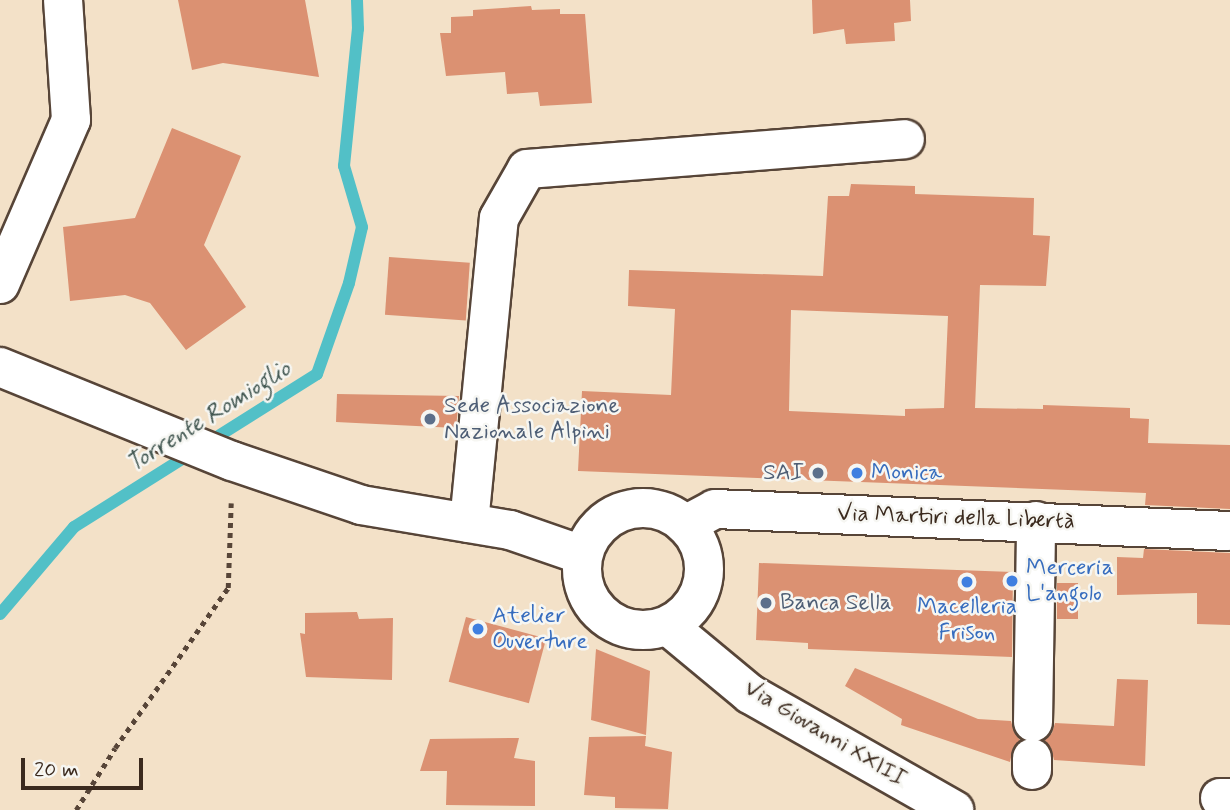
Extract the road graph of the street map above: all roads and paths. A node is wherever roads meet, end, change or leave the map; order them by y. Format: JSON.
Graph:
{"nodes":[{"id":1,"x":63,"y":0,"type":"edge"},
{"id":2,"x":905,"y":139,"type":"dead end"},
{"id":3,"x":0,"y":284,"type":"edge"},
{"id":4,"x":0,"y":367,"type":"edge"},
{"id":5,"x":232,"y":461,"type":"junction"},
{"id":6,"x":1036,"y":521,"type":"junction"},
{"id":7,"x":469,"y":523,"type":"junction"},
{"id":8,"x":685,"y":524,"type":"junction"},
{"id":9,"x":1230,"y":531,"type":"edge"},
{"id":10,"x":582,"y":555,"type":"junction"},
{"id":11,"x":668,"y":626,"type":"junction"},
{"id":12,"x":1032,"y":750,"type":"dead end"},
{"id":13,"x":76,"y":810,"type":"edge"},
{"id":14,"x":954,"y":810,"type":"edge"}],
"edges":[{"from":1,"to":3,"type":"main road"},
{"from":2,"to":7,"type":"main road"},
{"from":4,"to":5,"type":"main road"},
{"from":5,"to":7,"type":"main road"},
{"from":5,"to":13,"type":"path"},
{"from":6,"to":8,"type":"main road","name":"Via Martiri della Libertà"},
{"from":6,"to":9,"type":"main road","name":"Via Martiri della Libertà"},
{"from":6,"to":12,"type":"main road"},
{"from":7,"to":10,"type":"main road"},
{"from":8,"to":10,"type":"main road"},
{"from":8,"to":11,"type":"main road"},
{"from":10,"to":11,"type":"main road"},
{"from":11,"to":14,"type":"main road","name":"Via Giovanni XXIII"}]}
